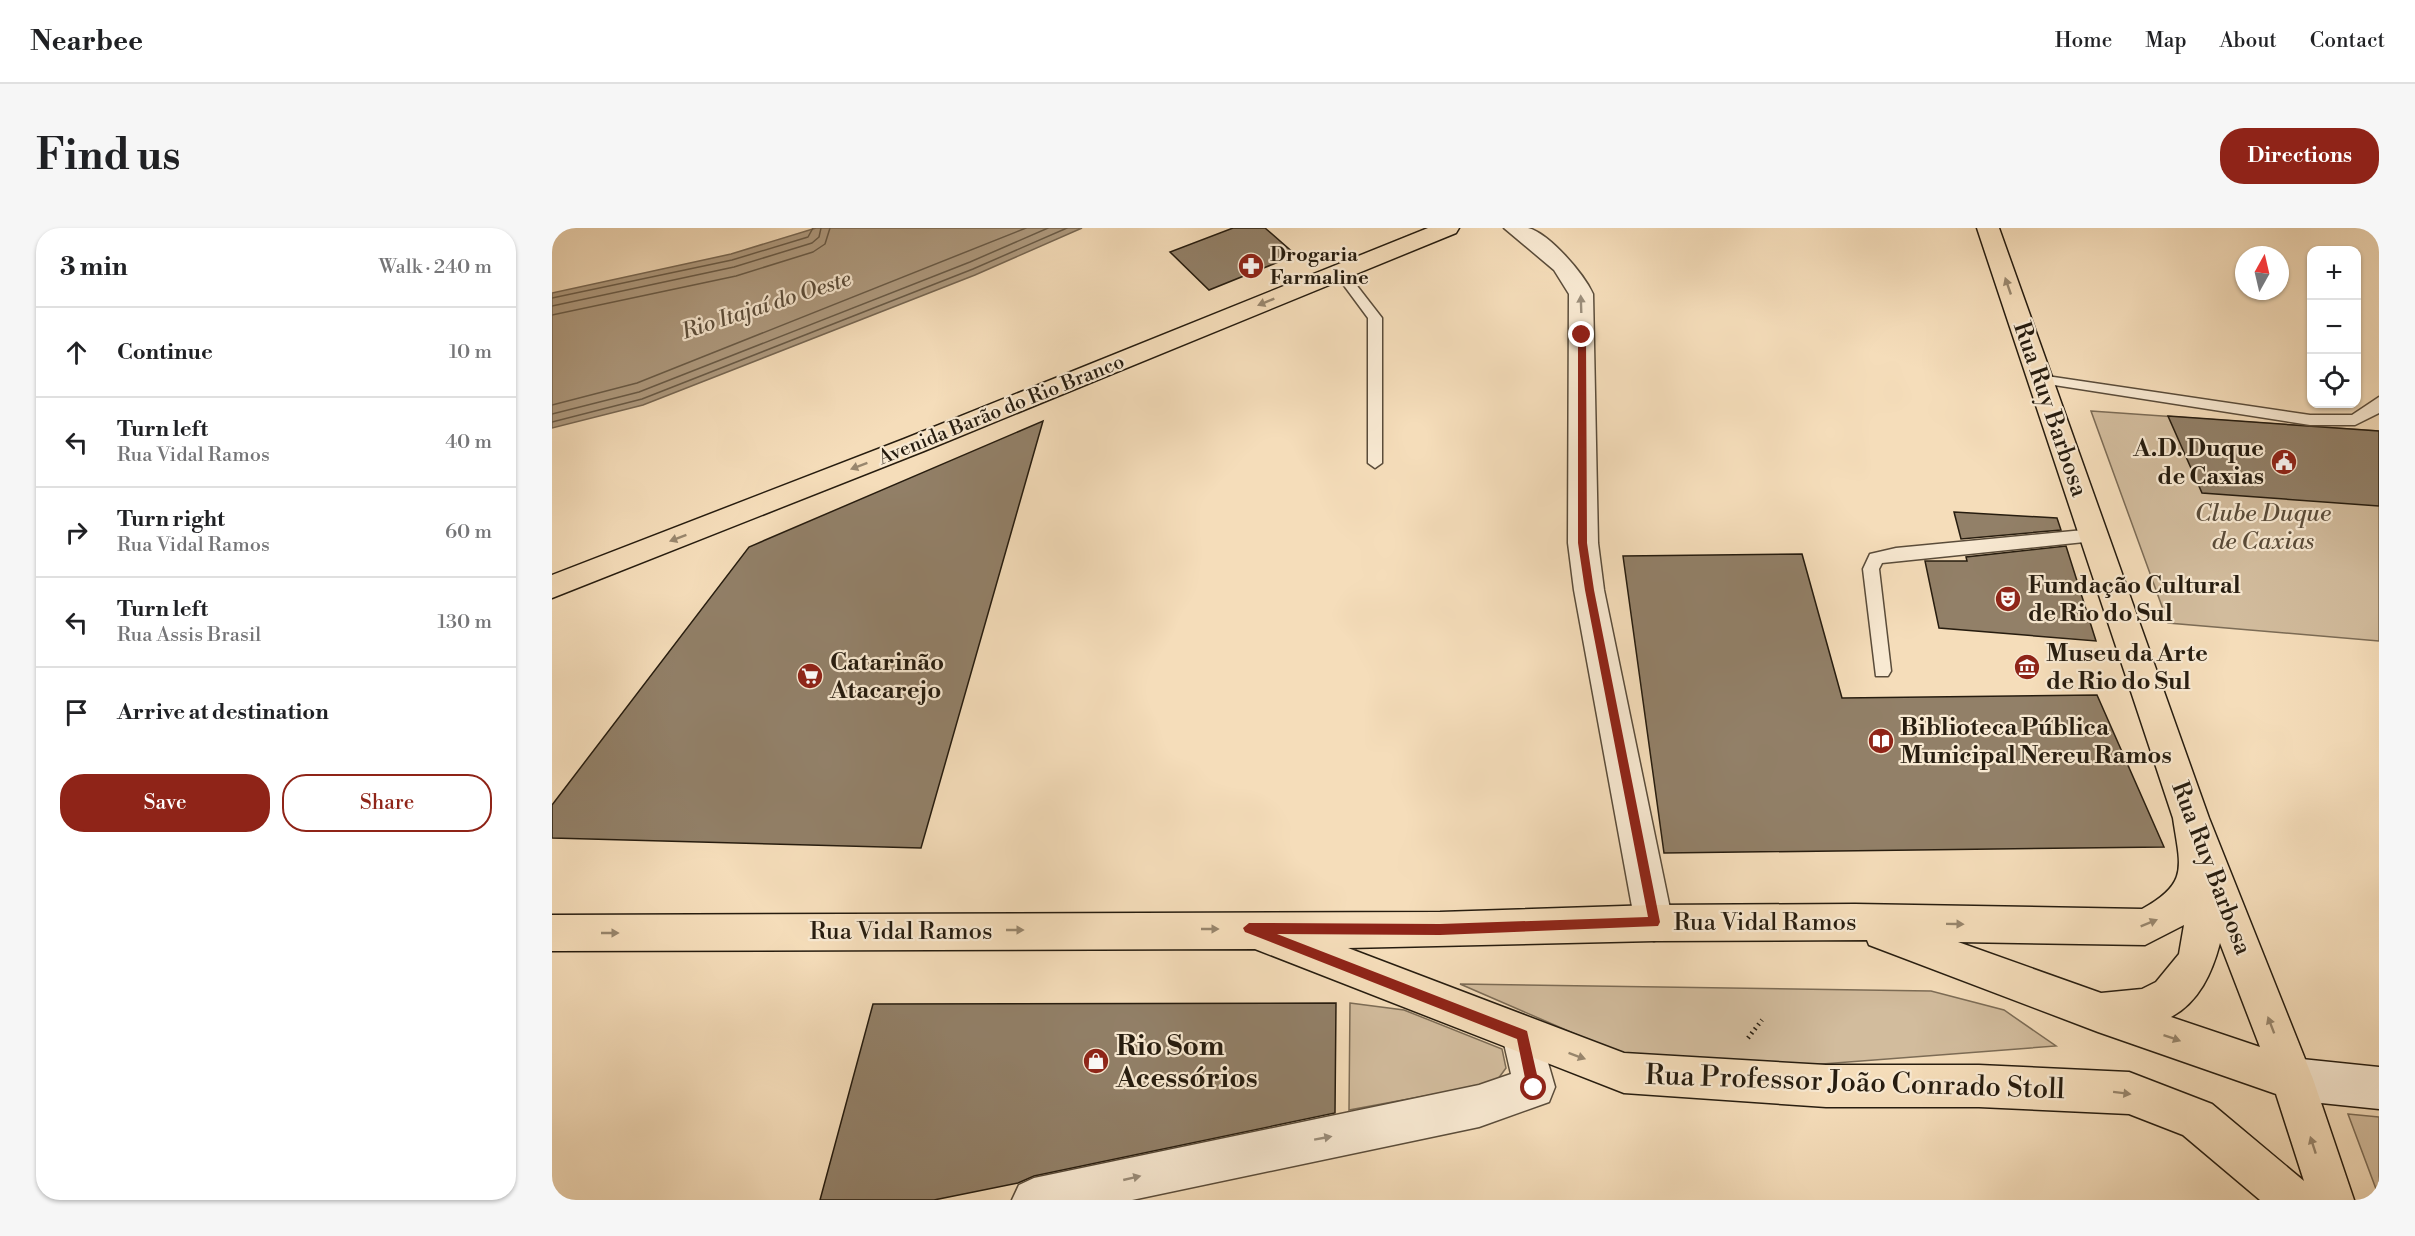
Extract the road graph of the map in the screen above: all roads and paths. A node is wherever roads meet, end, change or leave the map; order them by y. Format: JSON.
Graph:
{"nodes":[{"id":1,"x":1448,"y":228,"type":"edge"},
{"id":2,"x":1515,"y":228,"type":"edge"},
{"id":3,"x":1988,"y":228,"type":"edge"},
{"id":4,"x":1340,"y":272,"type":"junction"},
{"id":5,"x":2040,"y":379,"type":"junction"},
{"id":6,"x":2379,"y":402,"type":"edge"},
{"id":7,"x":1375,"y":463,"type":"dead end"},
{"id":8,"x":2094,"y":535,"type":"junction"},
{"id":9,"x":552,"y":587,"type":"edge"},
{"id":10,"x":1882,"y":671,"type":"dead end"},
{"id":11,"x":2191,"y":818,"type":"junction"},
{"id":12,"x":2199,"y":874,"type":"junction"},
{"id":13,"x":1654,"y":922,"type":"junction"},
{"id":14,"x":1855,"y":922,"type":"junction"},
{"id":15,"x":1249,"y":928,"type":"junction"},
{"id":16,"x":552,"y":933,"type":"edge"},
{"id":17,"x":2098,"y":1012,"type":"junction"},
{"id":18,"x":1522,"y":1035,"type":"junction"},
{"id":19,"x":2292,"y":1079,"type":"junction"},
{"id":20,"x":2379,"y":1088,"type":"edge"},
{"id":21,"x":1034,"y":1200,"type":"edge"},
{"id":22,"x":2292,"y":1200,"type":"edge"},
{"id":23,"x":2332,"y":1200,"type":"edge"}],
"edges":[{"from":1,"to":4,"type":"main road","name":"Avenida Barão do Rio Branco"},
{"from":13,"to":2,"type":"street","one_way":true},
{"from":5,"to":3,"type":"main road","name":"Rua Ruy Barbosa","one_way":true},
{"from":4,"to":7,"type":"lane"},
{"from":4,"to":9,"type":"main road","name":"Avenida Barão do Rio Branco","one_way":true},
{"from":5,"to":6,"type":"lane"},
{"from":5,"to":8,"type":"main road","name":"Rua Ruy Barbosa"},
{"from":8,"to":10,"type":"lane"},
{"from":8,"to":11,"type":"main road","name":"Rua Ruy Barbosa"},
{"from":11,"to":12,"type":"main road"},
{"from":19,"to":11,"type":"main road","name":"Rua Ruy Barbosa","one_way":true},
{"from":14,"to":12,"type":"main road","name":"Rua Vidal Ramos","one_way":true},
{"from":12,"to":17,"type":"main road"},
{"from":13,"to":14,"type":"main road","name":"Rua Vidal Ramos"},
{"from":13,"to":15,"type":"main road","name":"Rua Vidal Ramos"},
{"from":14,"to":17,"type":"main road"},
{"from":16,"to":15,"type":"main road","name":"Rua Vidal Ramos","one_way":true},
{"from":15,"to":18,"type":"main road","name":"Rua Vidal Ramos"},
{"from":17,"to":19,"type":"main road","one_way":true},
{"from":21,"to":18,"type":"street","one_way":true},
{"from":18,"to":22,"type":"main road","name":"Rua Professor João Conrado Stoll","one_way":true},
{"from":19,"to":20,"type":"street"},
{"from":23,"to":19,"type":"main road","name":"Rua Ruy Barbosa","one_way":true}]}
